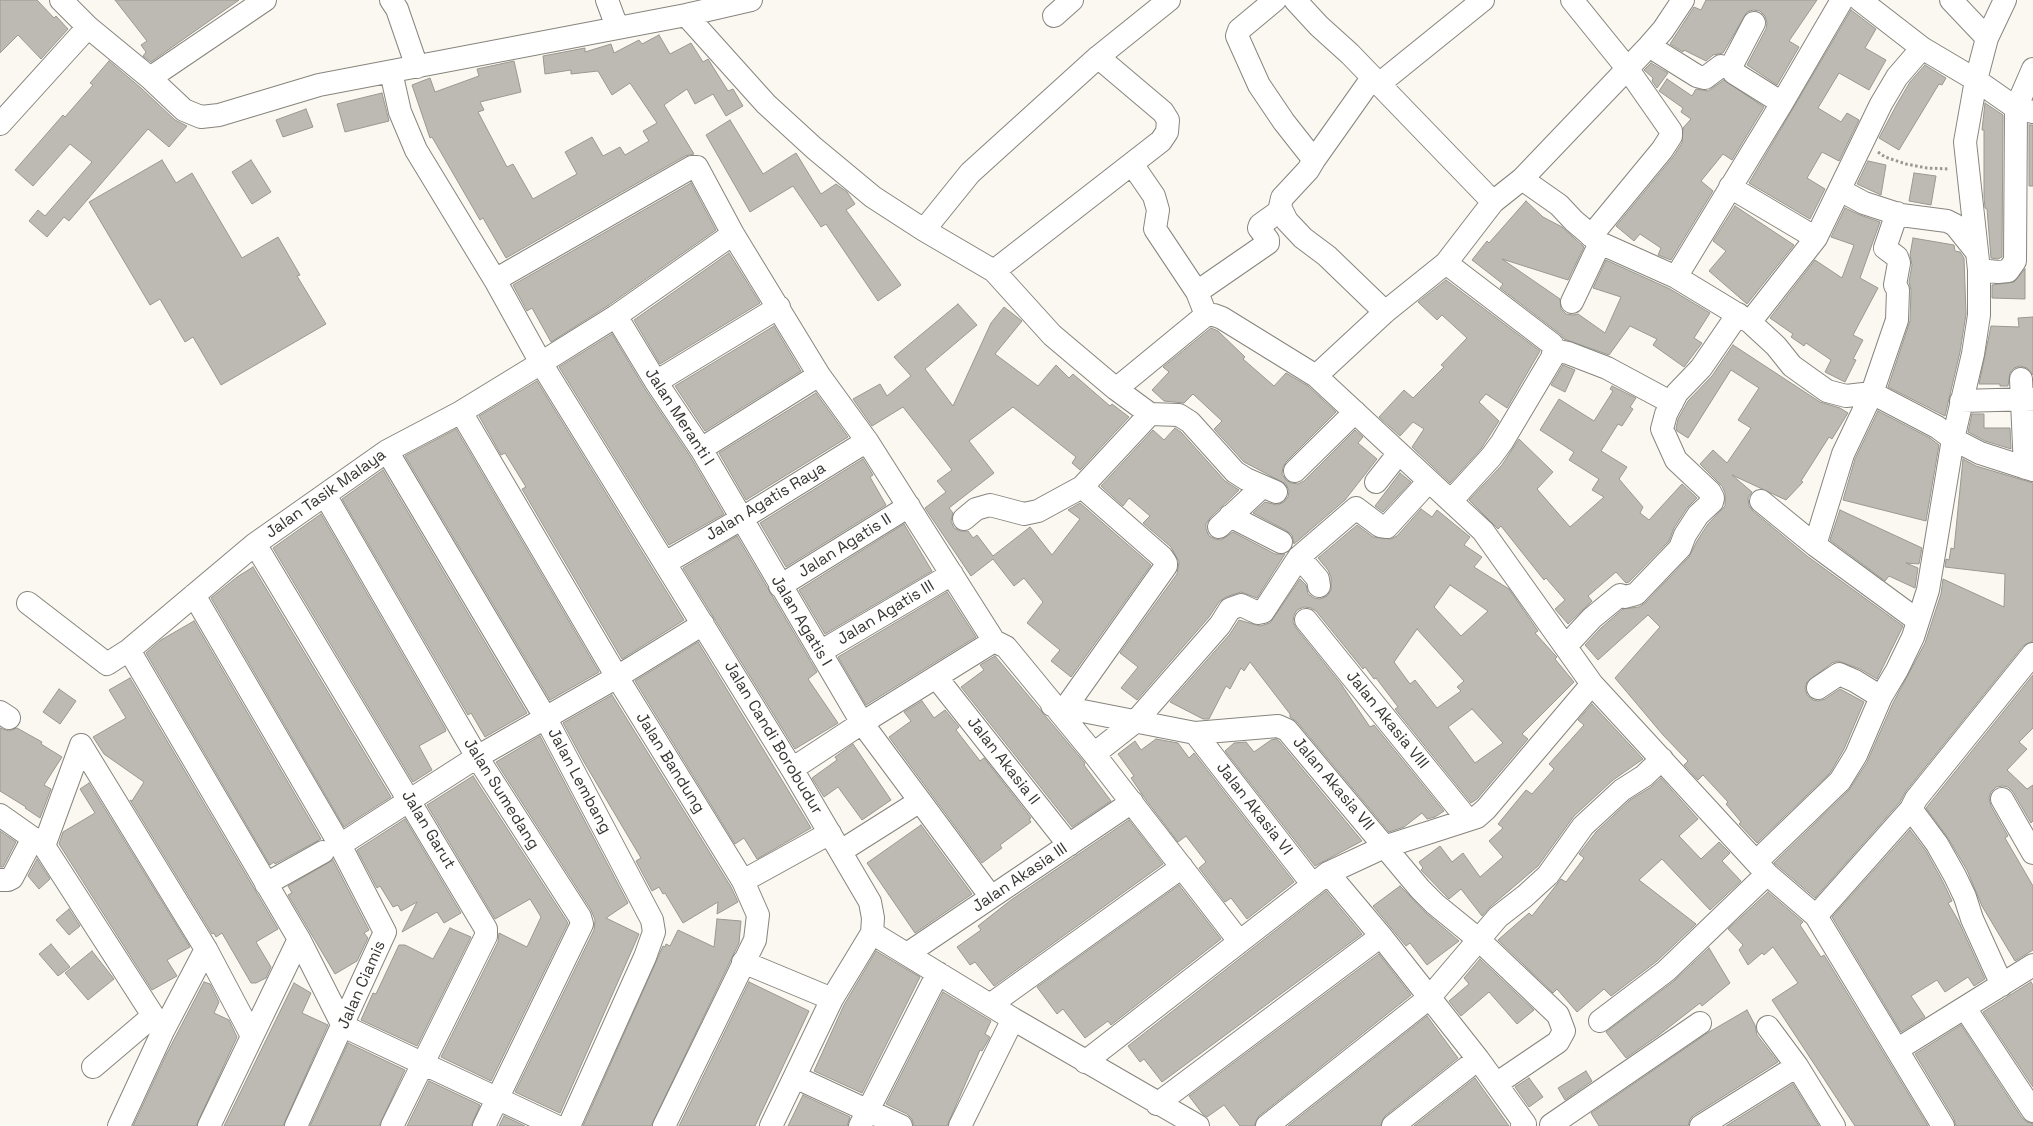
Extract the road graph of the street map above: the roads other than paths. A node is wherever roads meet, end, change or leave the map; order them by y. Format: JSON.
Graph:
{"nodes":[{"id":1,"x":61,"y":0,"type":"edge"},
{"id":2,"x":265,"y":0,"type":"edge"},
{"id":3,"x":391,"y":0,"type":"edge"},
{"id":4,"x":607,"y":0,"type":"edge"},
{"id":5,"x":751,"y":0,"type":"edge"},
{"id":6,"x":1072,"y":0,"type":"edge"},
{"id":7,"x":1169,"y":0,"type":"edge"},
{"id":8,"x":1275,"y":0,"type":"edge"},
{"id":9,"x":1295,"y":0,"type":"edge"},
{"id":10,"x":1483,"y":0,"type":"edge"},
{"id":11,"x":1572,"y":0,"type":"edge"},
{"id":12,"x":1683,"y":0,"type":"edge"},
{"id":13,"x":1842,"y":0,"type":"edge"},
{"id":14,"x":1860,"y":0,"type":"edge"},
{"id":15,"x":1951,"y":0,"type":"edge"},
{"id":16,"x":2005,"y":0,"type":"edge"},
{"id":17,"x":686,"y":15,"type":"junction"},
{"id":18,"x":1054,"y":16,"type":"dead end"},
{"id":19,"x":1754,"y":22,"type":"dead end"},
{"id":20,"x":88,"y":27,"type":"junction"},
{"id":21,"x":618,"y":27,"type":"junction"},
{"id":22,"x":1987,"y":38,"type":"junction"},
{"id":23,"x":1649,"y":46,"type":"junction"},
{"id":24,"x":1922,"y":48,"type":"junction"},
{"id":25,"x":1098,"y":56,"type":"junction"},
{"id":26,"x":417,"y":67,"type":"junction"},
{"id":27,"x":1627,"y":68,"type":"junction"},
{"id":28,"x":1732,"y":69,"type":"junction"},
{"id":29,"x":2033,"y":70,"type":"edge"},
{"id":30,"x":391,"y":72,"type":"junction"},
{"id":31,"x":150,"y":78,"type":"junction"},
{"id":32,"x":1976,"y":80,"type":"junction"},
{"id":33,"x":1375,"y":81,"type":"junction"},
{"id":34,"x":1782,"y":103,"type":"junction"},
{"id":35,"x":2024,"y":110,"type":"edge"},
{"id":36,"x":0,"y":124,"type":"edge"},
{"id":37,"x":1314,"y":160,"type":"junction"},
{"id":38,"x":1132,"y":164,"type":"junction"},
{"id":39,"x":1522,"y":179,"type":"junction"},
{"id":40,"x":1730,"y":187,"type":"junction"},
{"id":41,"x":1840,"y":190,"type":"junction"},
{"id":42,"x":1493,"y":202,"type":"junction"},
{"id":43,"x":1281,"y":210,"type":"junction"},
{"id":44,"x":1897,"y":213,"type":"junction"},
{"id":45,"x":924,"y":230,"type":"junction"},
{"id":46,"x":733,"y":234,"type":"junction"},
{"id":47,"x":1816,"y":238,"type":"junction"},
{"id":48,"x":1595,"y":239,"type":"junction"},
{"id":49,"x":1977,"y":260,"type":"junction"},
{"id":50,"x":1446,"y":263,"type":"junction"},
{"id":51,"x":994,"y":271,"type":"junction"},
{"id":52,"x":1676,"y":277,"type":"junction"},
{"id":53,"x":495,"y":280,"type":"junction"},
{"id":54,"x":1197,"y":292,"type":"junction"},
{"id":55,"x":1572,"y":302,"type":"dead end"},
{"id":56,"x":779,"y":307,"type":"junction"},
{"id":57,"x":1385,"y":312,"type":"junction"},
{"id":58,"x":1206,"y":315,"type":"junction"},
{"id":59,"x":616,"y":316,"type":"junction"},
{"id":60,"x":1744,"y":318,"type":"junction"},
{"id":61,"x":1554,"y":350,"type":"junction"},
{"id":62,"x":541,"y":363,"type":"junction"},
{"id":63,"x":819,"y":375,"type":"junction"},
{"id":64,"x":1316,"y":376,"type":"junction"},
{"id":65,"x":656,"y":382,"type":"junction"},
{"id":66,"x":1116,"y":389,"type":"junction"},
{"id":67,"x":2025,"y":392,"type":"edge"},
{"id":68,"x":1872,"y":393,"type":"junction"},
{"id":69,"x":1961,"y":400,"type":"junction"},
{"id":70,"x":1672,"y":403,"type":"junction"},
{"id":71,"x":461,"y":412,"type":"junction"},
{"id":72,"x":1355,"y":412,"type":"junction"},
{"id":73,"x":1150,"y":414,"type":"junction"},
{"id":74,"x":1952,"y":439,"type":"junction"},
{"id":75,"x":867,"y":441,"type":"junction"},
{"id":76,"x":701,"y":449,"type":"junction"},
{"id":77,"x":388,"y":452,"type":"junction"},
{"id":78,"x":1399,"y":453,"type":"junction"},
{"id":79,"x":2029,"y":469,"type":"edge"},
{"id":80,"x":1295,"y":471,"type":"dead end"},
{"id":81,"x":1429,"y":481,"type":"junction"},
{"id":82,"x":1376,"y":482,"type":"dead end"},
{"id":83,"x":1082,"y":487,"type":"junction"},
{"id":84,"x":325,"y":495,"type":"junction"},
{"id":85,"x":1761,"y":501,"type":"dead end"},
{"id":86,"x":1451,"y":502,"type":"junction"},
{"id":87,"x":909,"y":506,"type":"junction"},
{"id":88,"x":741,"y":519,"type":"junction"},
{"id":89,"x":964,"y":519,"type":"dead end"},
{"id":90,"x":1281,"y":542,"type":"dead end"},
{"id":91,"x":255,"y":544,"type":"junction"},
{"id":92,"x":1815,"y":545,"type":"junction"},
{"id":93,"x":1299,"y":557,"type":"junction"},
{"id":94,"x":665,"y":562,"type":"junction"},
{"id":95,"x":952,"y":574,"type":"junction"},
{"id":96,"x":780,"y":586,"type":"junction"},
{"id":97,"x":1319,"y":586,"type":"dead end"},
{"id":98,"x":194,"y":595,"type":"junction"},
{"id":99,"x":28,"y":603,"type":"dead end"},
{"id":100,"x":1306,"y":620,"type":"dead end"},
{"id":101,"x":1917,"y":620,"type":"junction"},
{"id":102,"x":703,"y":624,"type":"junction"},
{"id":103,"x":994,"y":640,"type":"junction"},
{"id":104,"x":1566,"y":646,"type":"junction"},
{"id":105,"x":128,"y":650,"type":"junction"},
{"id":106,"x":820,"y":652,"type":"junction"},
{"id":107,"x":2033,"y":654,"type":"edge"},
{"id":108,"x":617,"y":677,"type":"junction"},
{"id":109,"x":936,"y":677,"type":"junction"},
{"id":110,"x":1592,"y":684,"type":"junction"},
{"id":111,"x":1818,"y":688,"type":"dead end"},
{"id":112,"x":1881,"y":697,"type":"junction"},
{"id":113,"x":1059,"y":706,"type":"junction"},
{"id":114,"x":545,"y":717,"type":"junction"},
{"id":115,"x":1136,"y":721,"type":"junction"},
{"id":116,"x":862,"y":723,"type":"junction"},
{"id":117,"x":1195,"y":733,"type":"junction"},
{"id":118,"x":1094,"y":754,"type":"junction"},
{"id":119,"x":476,"y":757,"type":"junction"},
{"id":120,"x":1662,"y":759,"type":"junction"},
{"id":121,"x":792,"y":769,"type":"junction"},
{"id":122,"x":2002,"y":799,"type":"dead end"},
{"id":123,"x":410,"y":800,"type":"junction"},
{"id":124,"x":920,"y":801,"type":"junction"},
{"id":125,"x":1132,"y":802,"type":"junction"},
{"id":126,"x":1911,"y":809,"type":"junction"},
{"id":127,"x":0,"y":815,"type":"edge"},
{"id":128,"x":1468,"y":820,"type":"junction"},
{"id":129,"x":38,"y":842,"type":"junction"},
{"id":130,"x":836,"y":842,"type":"junction"},
{"id":131,"x":1069,"y":845,"type":"junction"},
{"id":132,"x":1384,"y":846,"type":"junction"},
{"id":133,"x":331,"y":849,"type":"junction"},
{"id":134,"x":2033,"y":854,"type":"edge"},
{"id":135,"x":1182,"y":867,"type":"junction"},
{"id":136,"x":1761,"y":868,"type":"junction"},
{"id":137,"x":1320,"y":879,"type":"junction"},
{"id":138,"x":0,"y":880,"type":"edge"},
{"id":139,"x":743,"y":882,"type":"junction"},
{"id":140,"x":266,"y":884,"type":"junction"},
{"id":141,"x":991,"y":897,"type":"junction"},
{"id":142,"x":1816,"y":916,"type":"junction"},
{"id":143,"x":872,"y":933,"type":"junction"},
{"id":144,"x":1381,"y":936,"type":"junction"},
{"id":145,"x":1478,"y":938,"type":"junction"},
{"id":146,"x":299,"y":939,"type":"junction"},
{"id":147,"x":1239,"y":941,"type":"junction"},
{"id":148,"x":206,"y":948,"type":"junction"},
{"id":149,"x":907,"y":954,"type":"junction"},
{"id":150,"x":743,"y":962,"type":"junction"},
{"id":151,"x":2033,"y":965,"type":"edge"},
{"id":152,"x":938,"y":973,"type":"junction"},
{"id":153,"x":2002,"y":984,"type":"junction"},
{"id":154,"x":1429,"y":998,"type":"junction"},
{"id":155,"x":832,"y":999,"type":"junction"},
{"id":156,"x":990,"y":1005,"type":"junction"},
{"id":157,"x":1965,"y":1008,"type":"junction"},
{"id":158,"x":1012,"y":1020,"type":"junction"},
{"id":159,"x":1600,"y":1021,"type":"dead end"},
{"id":160,"x":158,"y":1023,"type":"junction"},
{"id":161,"x":1700,"y":1023,"type":"dead end"},
{"id":162,"x":343,"y":1026,"type":"junction"},
{"id":163,"x":1768,"y":1027,"type":"dead end"},
{"id":164,"x":252,"y":1036,"type":"junction"},
{"id":165,"x":1898,"y":1049,"type":"junction"},
{"id":166,"x":1478,"y":1059,"type":"junction"},
{"id":167,"x":1085,"y":1062,"type":"junction"},
{"id":168,"x":422,"y":1063,"type":"junction"},
{"id":169,"x":1797,"y":1066,"type":"junction"},
{"id":170,"x":93,"y":1067,"type":"dead end"},
{"id":171,"x":795,"y":1077,"type":"junction"},
{"id":172,"x":1496,"y":1084,"type":"junction"},
{"id":173,"x":497,"y":1098,"type":"junction"},
{"id":174,"x":1158,"y":1104,"type":"junction"},
{"id":175,"x":2033,"y":1112,"type":"edge"},
{"id":176,"x":863,"y":1118,"type":"edge"},
{"id":177,"x":1524,"y":1125,"type":"edge"},
{"id":178,"x":1552,"y":1125,"type":"edge"},
{"id":179,"x":119,"y":1126,"type":"edge"},
{"id":180,"x":209,"y":1126,"type":"edge"},
{"id":181,"x":296,"y":1126,"type":"edge"},
{"id":182,"x":392,"y":1126,"type":"edge"},
{"id":183,"x":484,"y":1126,"type":"edge"},
{"id":184,"x":556,"y":1126,"type":"edge"},
{"id":185,"x":569,"y":1126,"type":"edge"},
{"id":186,"x":664,"y":1126,"type":"edge"},
{"id":187,"x":771,"y":1126,"type":"edge"},
{"id":188,"x":901,"y":1126,"type":"edge"},
{"id":189,"x":960,"y":1126,"type":"edge"},
{"id":190,"x":1198,"y":1126,"type":"edge"},
{"id":191,"x":1267,"y":1126,"type":"edge"},
{"id":192,"x":1393,"y":1126,"type":"edge"},
{"id":193,"x":1701,"y":1126,"type":"edge"},
{"id":194,"x":1834,"y":1126,"type":"edge"},
{"id":195,"x":1943,"y":1126,"type":"edge"}],
"edges":[{"from":1,"to":20,"type":"street"},
{"from":2,"to":31,"type":"street"},
{"from":3,"to":26,"type":"street"},
{"from":4,"to":21,"type":"street"},
{"from":5,"to":17,"type":"street"},
{"from":6,"to":18,"type":"street"},
{"from":7,"to":25,"type":"street"},
{"from":8,"to":37,"type":"street"},
{"from":9,"to":33,"type":"street"},
{"from":10,"to":33,"type":"street"},
{"from":11,"to":27,"type":"street"},
{"from":12,"to":23,"type":"street"},
{"from":13,"to":34,"type":"street"},
{"from":14,"to":24,"type":"street"},
{"from":15,"to":22,"type":"street"},
{"from":16,"to":22,"type":"street"},
{"from":17,"to":21,"type":"street"},
{"from":17,"to":45,"type":"street"},
{"from":19,"to":28,"type":"street"},
{"from":20,"to":31,"type":"street"},
{"from":20,"to":36,"type":"street"},
{"from":21,"to":26,"type":"street"},
{"from":22,"to":32,"type":"street"},
{"from":23,"to":27,"type":"street"},
{"from":23,"to":28,"type":"street"},
{"from":24,"to":32,"type":"street"},
{"from":24,"to":41,"type":"street"},
{"from":25,"to":38,"type":"street"},
{"from":25,"to":45,"type":"street"},
{"from":26,"to":30,"type":"street"},
{"from":27,"to":39,"type":"street"},
{"from":27,"to":48,"type":"street"},
{"from":28,"to":34,"type":"street"},
{"from":29,"to":35,"type":"street"},
{"from":30,"to":31,"type":"street"},
{"from":30,"to":53,"type":"street","name":"Jalan Candi Borobudur"},
{"from":32,"to":35,"type":"street"},
{"from":32,"to":49,"type":"street"},
{"from":33,"to":37,"type":"street"},
{"from":33,"to":42,"type":"street"},
{"from":34,"to":40,"type":"street"},
{"from":35,"to":49,"type":"street"},
{"from":37,"to":43,"type":"street"},
{"from":38,"to":51,"type":"street"},
{"from":38,"to":54,"type":"street"},
{"from":39,"to":42,"type":"street"},
{"from":39,"to":48,"type":"street"},
{"from":40,"to":47,"type":"street"},
{"from":40,"to":52,"type":"street"},
{"from":41,"to":44,"type":"street"},
{"from":41,"to":47,"type":"street"},
{"from":42,"to":50,"type":"street"},
{"from":43,"to":54,"type":"street"},
{"from":43,"to":57,"type":"street"},
{"from":44,"to":49,"type":"street"},
{"from":44,"to":68,"type":"street"},
{"from":45,"to":51,"type":"street"},
{"from":46,"to":53,"type":"street"},
{"from":46,"to":56,"type":"street"},
{"from":46,"to":59,"type":"street","name":"Jalan Tasik Malaya"},
{"from":47,"to":60,"type":"street"},
{"from":48,"to":52,"type":"street"},
{"from":48,"to":55,"type":"street"},
{"from":49,"to":69,"type":"street"},
{"from":50,"to":57,"type":"street"},
{"from":50,"to":61,"type":"street"},
{"from":51,"to":66,"type":"street"},
{"from":52,"to":60,"type":"street"},
{"from":53,"to":62,"type":"street","name":"Jalan Candi Borobudur"},
{"from":54,"to":58,"type":"street"},
{"from":56,"to":63,"type":"street"},
{"from":56,"to":65,"type":"street"},
{"from":57,"to":64,"type":"street"},
{"from":58,"to":64,"type":"street"},
{"from":58,"to":66,"type":"street"},
{"from":59,"to":62,"type":"street","name":"Jalan Tasik Malaya"},
{"from":59,"to":65,"type":"street","name":"Jalan Meranti I"},
{"from":60,"to":68,"type":"street"},
{"from":60,"to":70,"type":"street"},
{"from":61,"to":70,"type":"street"},
{"from":61,"to":86,"type":"street"},
{"from":62,"to":71,"type":"street","name":"Jalan Tasik Malaya"},
{"from":62,"to":94,"type":"street","name":"Jalan Candi Borobudur"},
{"from":63,"to":75,"type":"street"},
{"from":63,"to":76,"type":"street"},
{"from":64,"to":72,"type":"street"},
{"from":65,"to":76,"type":"street","name":"Jalan Meranti I"},
{"from":66,"to":73,"type":"street"},
{"from":67,"to":69,"type":"street"},
{"from":67,"to":79,"type":"street"},
{"from":68,"to":74,"type":"street"},
{"from":68,"to":92,"type":"street"},
{"from":69,"to":74,"type":"street"},
{"from":70,"to":104,"type":"street"},
{"from":71,"to":77,"type":"street","name":"Jalan Tasik Malaya"},
{"from":71,"to":108,"type":"street","name":"Jalan Bandung"},
{"from":72,"to":78,"type":"street"},
{"from":72,"to":80,"type":"street"},
{"from":73,"to":83,"type":"street"},
{"from":73,"to":90,"type":"street"},
{"from":74,"to":79,"type":"street"},
{"from":74,"to":101,"type":"street"},
{"from":75,"to":87,"type":"street"},
{"from":75,"to":88,"type":"street","name":"Jalan Agatis Raya"},
{"from":76,"to":88,"type":"street","name":"Jalan Meranti I"},
{"from":77,"to":84,"type":"street","name":"Jalan Tasik Malaya"},
{"from":77,"to":114,"type":"street","name":"Jalan Lembang"},
{"from":78,"to":81,"type":"street"},
{"from":78,"to":82,"type":"street"},
{"from":81,"to":86,"type":"street"},
{"from":81,"to":93,"type":"street"},
{"from":83,"to":89,"type":"street"},
{"from":83,"to":113,"type":"street"},
{"from":84,"to":91,"type":"street","name":"Jalan Tasik Malaya"},
{"from":84,"to":119,"type":"street","name":"Jalan Sumedang"},
{"from":85,"to":92,"type":"street"},
{"from":86,"to":104,"type":"street"},
{"from":87,"to":95,"type":"street"},
{"from":87,"to":96,"type":"street","name":"Jalan Agatis II"},
{"from":88,"to":94,"type":"street","name":"Jalan Agatis Raya"},
{"from":88,"to":96,"type":"street","name":"Jalan Agatis I"},
{"from":91,"to":98,"type":"street","name":"Jalan Tasik Malaya"},
{"from":91,"to":123,"type":"street","name":"Jalan Garut"},
{"from":92,"to":101,"type":"street"},
{"from":93,"to":97,"type":"street"},
{"from":93,"to":115,"type":"street"},
{"from":94,"to":102,"type":"street","name":"Jalan Candi Borobudur"},
{"from":95,"to":103,"type":"street"},
{"from":95,"to":106,"type":"street","name":"Jalan Agatis III"},
{"from":96,"to":106,"type":"street","name":"Jalan Agatis I"},
{"from":98,"to":105,"type":"street","name":"Jalan Tasik Malaya"},
{"from":98,"to":133,"type":"street","name":"Jalan Ciamis"},
{"from":99,"to":105,"type":"street","name":"Jalan Tasik Malaya"},
{"from":100,"to":128,"type":"street","name":"Jalan Akasia VIII"},
{"from":101,"to":112,"type":"street"},
{"from":102,"to":108,"type":"street"},
{"from":102,"to":121,"type":"street","name":"Jalan Candi Borobudur"},
{"from":103,"to":109,"type":"street"},
{"from":103,"to":113,"type":"street"},
{"from":104,"to":110,"type":"street"},
{"from":105,"to":140,"type":"street"},
{"from":106,"to":116,"type":"street","name":"Jalan Agatis I"},
{"from":107,"to":126,"type":"street"},
{"from":108,"to":114,"type":"street"},
{"from":108,"to":139,"type":"street","name":"Jalan Bandung"},
{"from":109,"to":116,"type":"street"},
{"from":109,"to":131,"type":"street","name":"Jalan Akasia II"},
{"from":110,"to":120,"type":"street"},
{"from":110,"to":128,"type":"street"},
{"from":111,"to":112,"type":"street"},
{"from":112,"to":136,"type":"street"},
{"from":113,"to":115,"type":"street"},
{"from":113,"to":118,"type":"street"},
{"from":114,"to":119,"type":"street"},
{"from":114,"to":185,"type":"street","name":"Jalan Lembang"},
{"from":115,"to":117,"type":"street"},
{"from":115,"to":118,"type":"street"},
{"from":116,"to":121,"type":"street"},
{"from":116,"to":124,"type":"street","name":"Jalan Agatis I"},
{"from":117,"to":132,"type":"street","name":"Jalan Akasia VII"},
{"from":117,"to":137,"type":"street","name":"Jalan Akasia VI"},
{"from":118,"to":125,"type":"street"},
{"from":119,"to":123,"type":"street"},
{"from":119,"to":173,"type":"street","name":"Jalan Sumedang"},
{"from":120,"to":136,"type":"street"},
{"from":120,"to":145,"type":"street"},
{"from":121,"to":130,"type":"street","name":"Jalan Candi Borobudur"},
{"from":122,"to":134,"type":"street"},
{"from":123,"to":133,"type":"street"},
{"from":123,"to":168,"type":"street","name":"Jalan Garut"},
{"from":124,"to":130,"type":"street"},
{"from":124,"to":141,"type":"street","name":"Jalan Agatis I"},
{"from":125,"to":131,"type":"street","name":"Jalan Akasia III"},
{"from":125,"to":135,"type":"street"},
{"from":126,"to":142,"type":"street"},
{"from":126,"to":153,"type":"street"},
{"from":127,"to":129,"type":"street"},
{"from":128,"to":132,"type":"street"},
{"from":129,"to":138,"type":"street"},
{"from":129,"to":148,"type":"street"},
{"from":129,"to":160,"type":"street"},
{"from":130,"to":139,"type":"street"},
{"from":130,"to":143,"type":"street","name":"Jalan Candi Borobudur"},
{"from":131,"to":141,"type":"street","name":"Jalan Akasia III"},
{"from":132,"to":137,"type":"street"},
{"from":132,"to":145,"type":"street","name":"Jalan Akasia VII"},
{"from":133,"to":140,"type":"street"},
{"from":133,"to":162,"type":"street","name":"Jalan Ciamis"},
{"from":135,"to":147,"type":"street"},
{"from":135,"to":156,"type":"street"},
{"from":136,"to":142,"type":"street"},
{"from":136,"to":159,"type":"street"},
{"from":137,"to":144,"type":"street","name":"Jalan Akasia VI"},
{"from":137,"to":147,"type":"street"},
{"from":139,"to":150,"type":"street","name":"Jalan Bandung"},
{"from":140,"to":146,"type":"street"},
{"from":141,"to":149,"type":"street","name":"Jalan Akasia III"},
{"from":142,"to":165,"type":"street"},
{"from":143,"to":149,"type":"street"},
{"from":143,"to":155,"type":"street"},
{"from":144,"to":154,"type":"street","name":"Jalan Akasia VI"},
{"from":144,"to":174,"type":"street"},
{"from":145,"to":154,"type":"street"},
{"from":145,"to":172,"type":"street","name":"Jalan Akasia VII"},
{"from":146,"to":162,"type":"street"},
{"from":146,"to":164,"type":"street"},
{"from":147,"to":167,"type":"street"},
{"from":148,"to":160,"type":"street"},
{"from":148,"to":164,"type":"street"},
{"from":149,"to":152,"type":"street"},
{"from":150,"to":155,"type":"street"},
{"from":150,"to":186,"type":"street","name":"Jalan Bandung"},
{"from":151,"to":153,"type":"street"},
{"from":152,"to":156,"type":"street"},
{"from":152,"to":176,"type":"street"},
{"from":153,"to":157,"type":"street"},
{"from":154,"to":166,"type":"street","name":"Jalan Akasia VI"},
{"from":154,"to":191,"type":"street"},
{"from":155,"to":171,"type":"street"},
{"from":156,"to":158,"type":"street"},
{"from":157,"to":165,"type":"street"},
{"from":157,"to":175,"type":"street"},
{"from":158,"to":167,"type":"street"},
{"from":158,"to":189,"type":"street"},
{"from":160,"to":170,"type":"street"},
{"from":160,"to":179,"type":"street"},
{"from":161,"to":178,"type":"street"},
{"from":162,"to":168,"type":"street"},
{"from":162,"to":181,"type":"street","name":"Jalan Ciamis"},
{"from":163,"to":169,"type":"street"},
{"from":164,"to":180,"type":"street"},
{"from":165,"to":195,"type":"street"},
{"from":166,"to":172,"type":"street","name":"Jalan Akasia VI"},
{"from":166,"to":192,"type":"street"},
{"from":167,"to":174,"type":"street"},
{"from":168,"to":173,"type":"street"},
{"from":168,"to":182,"type":"street","name":"Jalan Garut"},
{"from":169,"to":193,"type":"street"},
{"from":169,"to":194,"type":"street"},
{"from":171,"to":176,"type":"street"},
{"from":171,"to":187,"type":"street"},
{"from":172,"to":177,"type":"street","name":"Jalan Akasia VI"},
{"from":173,"to":183,"type":"street"},
{"from":173,"to":184,"type":"street"},
{"from":174,"to":190,"type":"street"},
{"from":176,"to":188,"type":"street"},
{"from":177,"to":178,"type":"street"}]}
